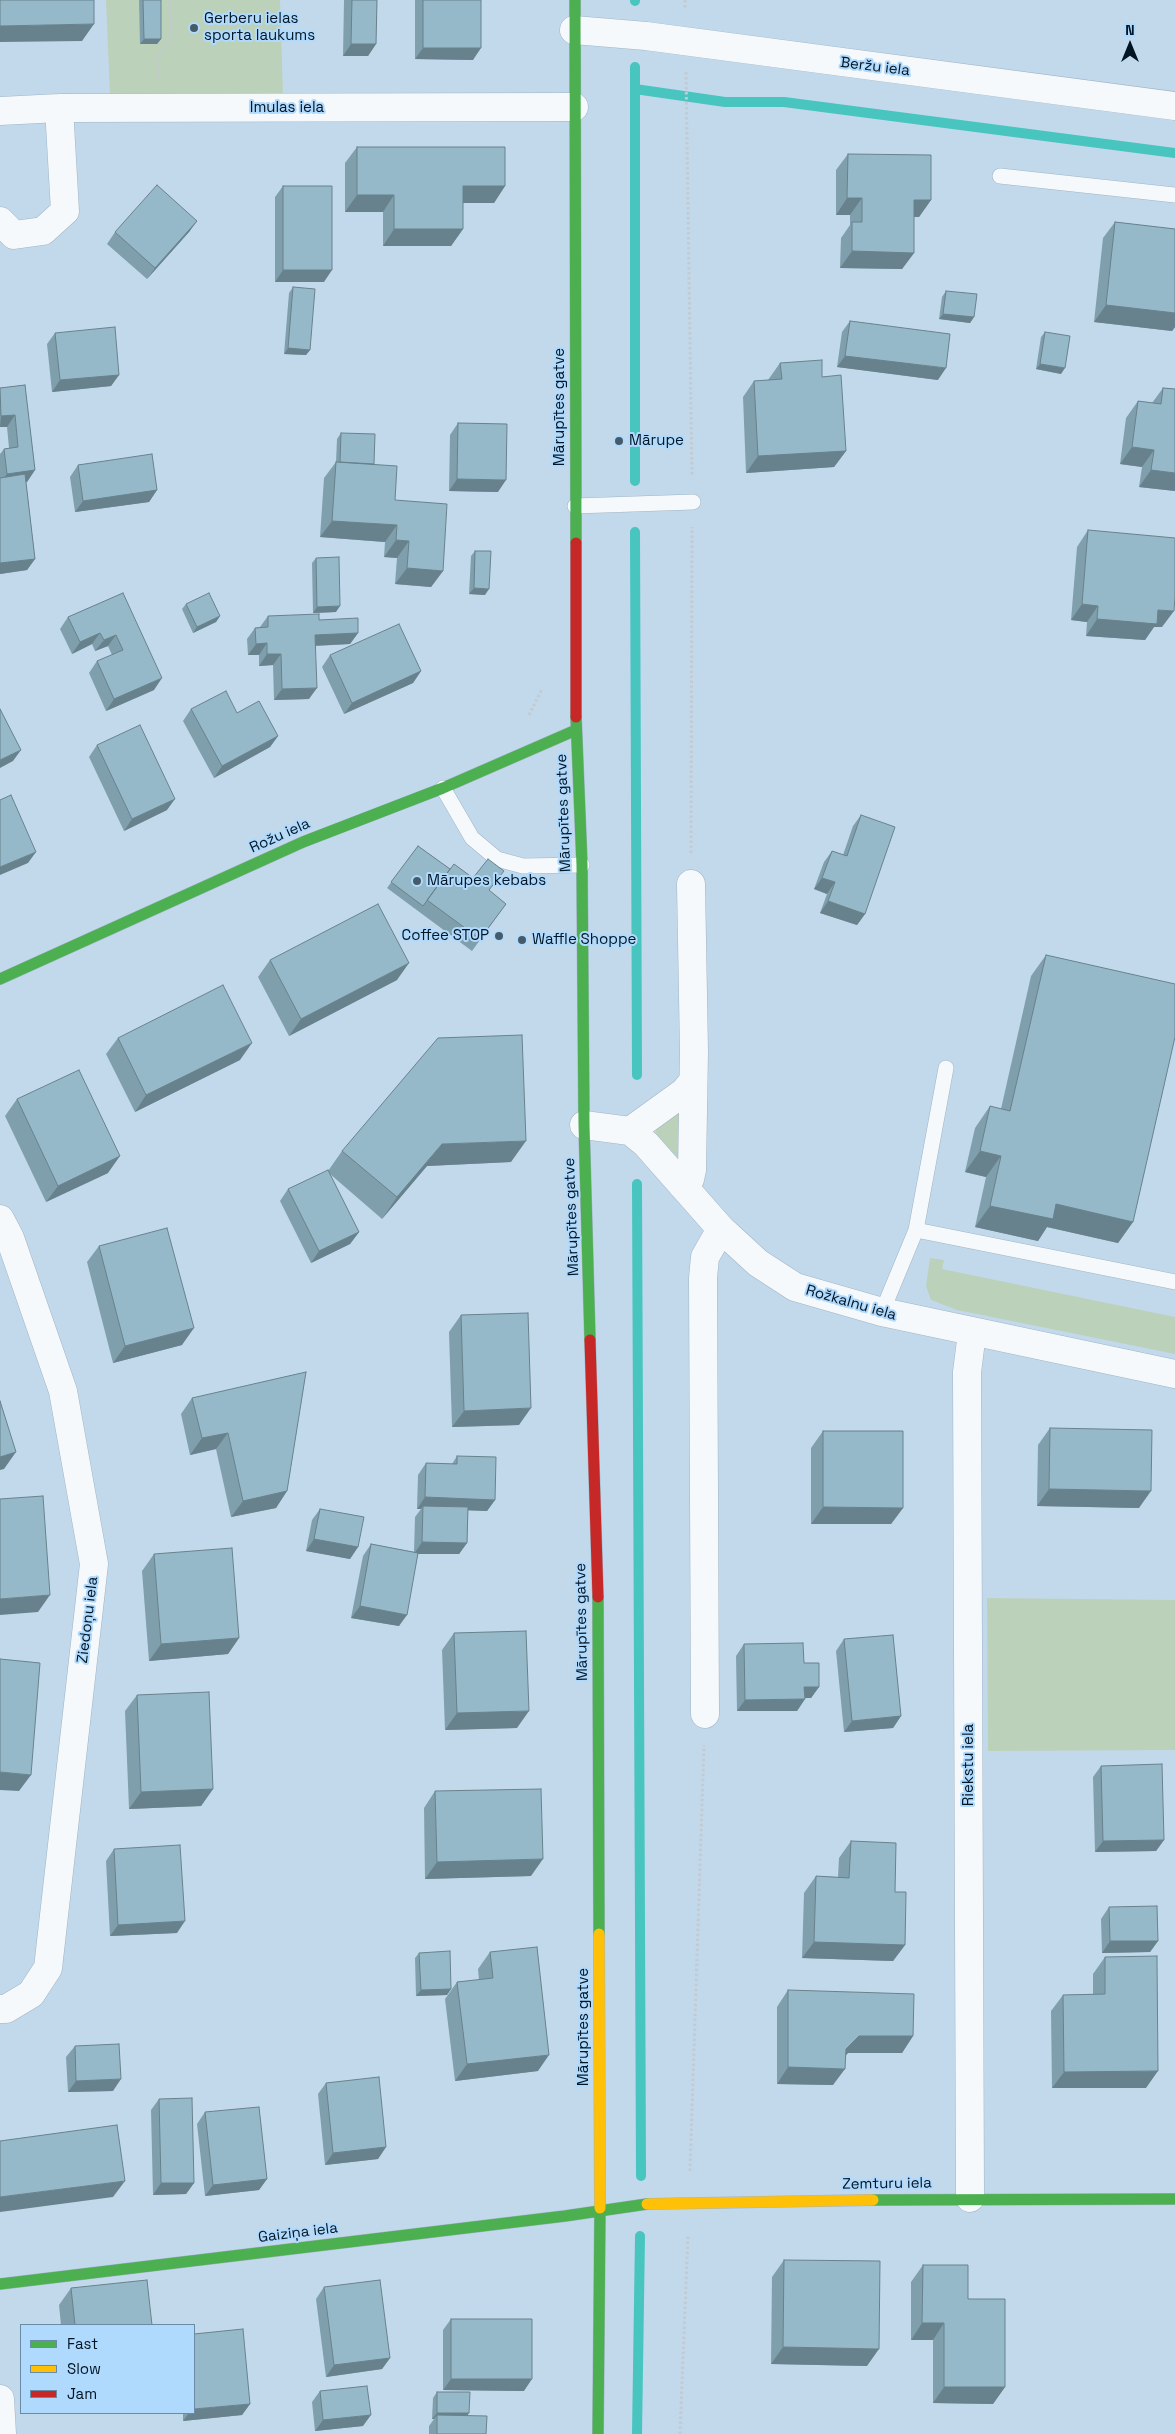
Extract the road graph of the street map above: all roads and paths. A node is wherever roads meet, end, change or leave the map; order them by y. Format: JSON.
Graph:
{"nodes":[{"id":1,"x":170,"y":0,"type":"edge"},
{"id":2,"x":574,"y":0,"type":"edge"},
{"id":3,"x":574,"y":30,"type":"junction"},
{"id":4,"x":686,"y":71,"type":"dead end"},
{"id":5,"x":1175,"y":106,"type":"edge"},
{"id":6,"x":574,"y":107,"type":"junction"},
{"id":7,"x":59,"y":108,"type":"junction"},
{"id":8,"x":157,"y":108,"type":"junction"},
{"id":9,"x":0,"y":111,"type":"edge"},
{"id":10,"x":1000,"y":176,"type":"dead end"},
{"id":11,"x":1175,"y":195,"type":"edge"},
{"id":12,"x":0,"y":221,"type":"edge"},
{"id":13,"x":692,"y":502,"type":"junction"},
{"id":14,"x":575,"y":506,"type":"junction"},
{"id":15,"x":543,"y":683,"type":"dead end"},
{"id":16,"x":524,"y":722,"type":"dead end"},
{"id":17,"x":576,"y":730,"type":"junction"},
{"id":18,"x":443,"y":788,"type":"junction"},
{"id":19,"x":582,"y":865,"type":"junction"},
{"id":20,"x":691,"y":884,"type":"joint"},
{"id":21,"x":0,"y":979,"type":"edge"},
{"id":22,"x":946,"y":1068,"type":"dead end"},
{"id":23,"x":694,"y":1081,"type":"junction"},
{"id":24,"x":584,"y":1126,"type":"junction"},
{"id":25,"x":630,"y":1131,"type":"junction"},
{"id":26,"x":682,"y":1186,"type":"junction"},
{"id":27,"x":0,"y":1219,"type":"edge"},
{"id":28,"x":721,"y":1229,"type":"junction"},
{"id":29,"x":916,"y":1230,"type":"junction"},
{"id":30,"x":1175,"y":1282,"type":"edge"},
{"id":31,"x":882,"y":1312,"type":"junction"},
{"id":32,"x":972,"y":1333,"type":"junction"},
{"id":33,"x":1175,"y":1374,"type":"edge"},
{"id":34,"x":705,"y":1714,"type":"joint"},
{"id":35,"x":0,"y":2009,"type":"edge"},
{"id":36,"x":970,"y":2198,"type":"junction"},
{"id":37,"x":1175,"y":2199,"type":"edge"},
{"id":38,"x":689,"y":2202,"type":"junction"},
{"id":39,"x":600,"y":2211,"type":"junction"},
{"id":40,"x":0,"y":2284,"type":"edge"},
{"id":41,"x":0,"y":2399,"type":"edge"},
{"id":42,"x":2,"y":2434,"type":"edge"},
{"id":43,"x":598,"y":2434,"type":"edge"},
{"id":44,"x":680,"y":2434,"type":"edge"}],
"edges":[{"from":1,"to":8,"type":"path"},
{"from":2,"to":3,"type":"street","name":"Mārupītes gatve"},
{"from":3,"to":5,"type":"street","name":"Beržu iela"},
{"from":3,"to":6,"type":"street","name":"Mārupītes gatve"},
{"from":4,"to":13,"type":"path"},
{"from":6,"to":8,"type":"street","name":"Imulas iela"},
{"from":6,"to":14,"type":"street","name":"Mārupītes gatve"},
{"from":7,"to":8,"type":"street","name":"Imulas iela"},
{"from":7,"to":9,"type":"street","name":"Imulas iela"},
{"from":7,"to":12,"type":"street"},
{"from":10,"to":11,"type":"lane"},
{"from":13,"to":14,"type":"lane"},
{"from":13,"to":20,"type":"path"},
{"from":14,"to":17,"type":"street","name":"Mārupītes gatve"},
{"from":15,"to":16,"type":"path"},
{"from":17,"to":18,"type":"street","name":"Rožu iela"},
{"from":17,"to":19,"type":"street","name":"Mārupītes gatve"},
{"from":18,"to":19,"type":"lane"},
{"from":18,"to":21,"type":"street","name":"Rožu iela"},
{"from":19,"to":24,"type":"street","name":"Mārupītes gatve"},
{"from":20,"to":23,"type":"street"},
{"from":22,"to":29,"type":"lane"},
{"from":23,"to":25,"type":"street"},
{"from":23,"to":26,"type":"street"},
{"from":24,"to":25,"type":"street"},
{"from":24,"to":39,"type":"street","name":"Mārupītes gatve"},
{"from":25,"to":26,"type":"street","name":"Rožkalnu iela"},
{"from":26,"to":28,"type":"street","name":"Rožkalnu iela"},
{"from":27,"to":35,"type":"street","name":"Ziedoņu iela"},
{"from":28,"to":31,"type":"street","name":"Rožkalnu iela"},
{"from":28,"to":34,"type":"street"},
{"from":29,"to":30,"type":"lane"},
{"from":29,"to":31,"type":"lane"},
{"from":31,"to":32,"type":"street","name":"Rožkalnu iela"},
{"from":32,"to":33,"type":"street","name":"Rožkalnu iela"},
{"from":32,"to":36,"type":"street","name":"Riekstu iela"},
{"from":34,"to":38,"type":"path"},
{"from":36,"to":37,"type":"street","name":"Zemturu iela"},
{"from":36,"to":38,"type":"street","name":"Zemturu iela"},
{"from":38,"to":39,"type":"street","name":"Zemturu iela"},
{"from":38,"to":44,"type":"path"},
{"from":39,"to":40,"type":"street","name":"Gaiziņa iela"},
{"from":39,"to":43,"type":"street","name":"Mārupītes gatve"},
{"from":41,"to":42,"type":"street"}]}
